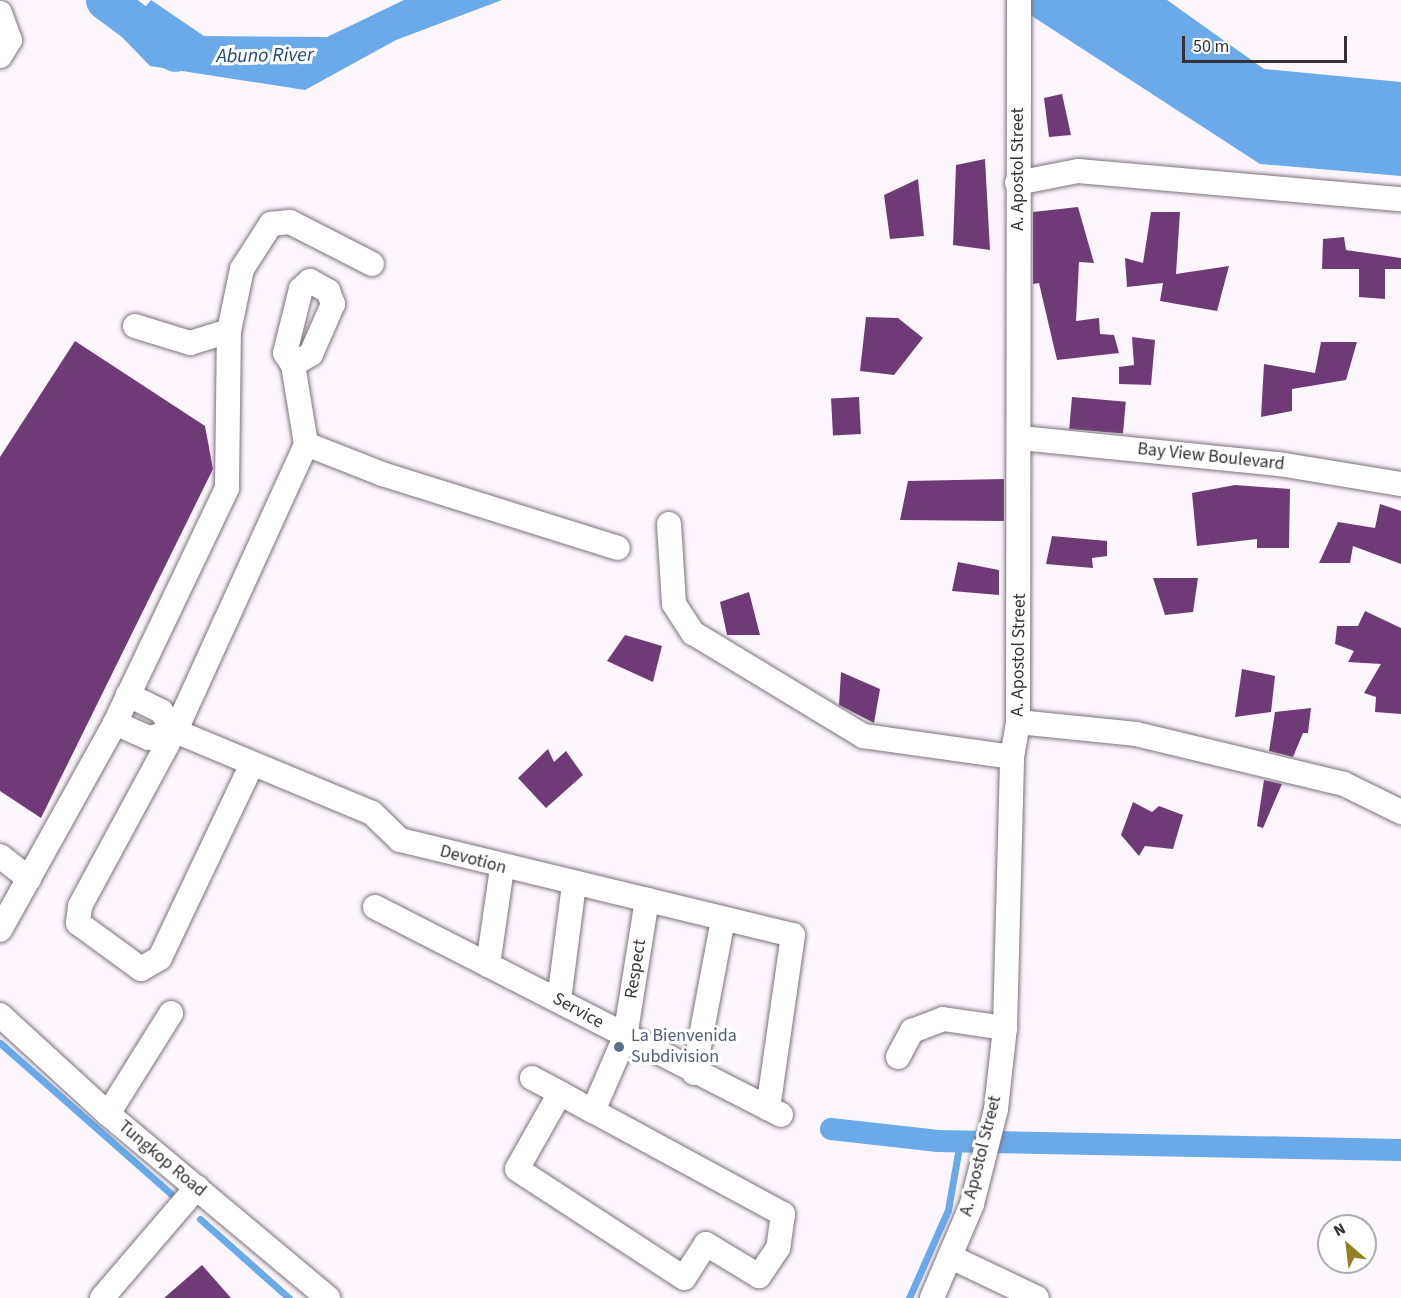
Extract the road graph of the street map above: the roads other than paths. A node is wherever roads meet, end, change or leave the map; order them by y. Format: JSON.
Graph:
{"nodes":[{"id":1,"x":1019,"y":0,"type":"edge"},
{"id":2,"x":0,"y":14,"type":"edge"},
{"id":3,"x":5,"y":48,"type":"edge"},
{"id":4,"x":1017,"y":183,"type":"junction"},
{"id":5,"x":1401,"y":199,"type":"edge"},
{"id":6,"x":372,"y":264,"type":"dead end"},
{"id":7,"x":135,"y":327,"type":"dead end"},
{"id":8,"x":229,"y":331,"type":"junction"},
{"id":9,"x":293,"y":365,"type":"dead end"},
{"id":10,"x":1021,"y":438,"type":"junction"},
{"id":11,"x":306,"y":444,"type":"junction"},
{"id":12,"x":1401,"y":484,"type":"edge"},
{"id":13,"x":669,"y":524,"type":"dead end"},
{"id":14,"x":618,"y":548,"type":"dead end"},
{"id":15,"x":128,"y":694,"type":"junction"},
{"id":16,"x":1018,"y":722,"type":"junction"},
{"id":17,"x":115,"y":723,"type":"junction"},
{"id":18,"x":175,"y":730,"type":"junction"},
{"id":19,"x":1012,"y":757,"type":"junction"},
{"id":20,"x":252,"y":764,"type":"junction"},
{"id":21,"x":1401,"y":812,"type":"edge"},
{"id":22,"x":0,"y":856,"type":"edge"},
{"id":23,"x":502,"y":868,"type":"junction"},
{"id":24,"x":29,"y":879,"type":"junction"},
{"id":25,"x":574,"y":885,"type":"junction"},
{"id":26,"x":647,"y":900,"type":"junction"},
{"id":27,"x":375,"y":907,"type":"dead end"},
{"id":28,"x":723,"y":919,"type":"junction"},
{"id":29,"x":0,"y":930,"type":"edge"},
{"id":30,"x":488,"y":965,"type":"junction"},
{"id":31,"x":559,"y":1000,"type":"junction"},
{"id":32,"x":171,"y":1014,"type":"dead end"},
{"id":33,"x":0,"y":1015,"type":"edge"},
{"id":34,"x":1005,"y":1028,"type":"junction"},
{"id":35,"x":625,"y":1037,"type":"junction"},
{"id":36,"x":898,"y":1057,"type":"dead end"},
{"id":37,"x":694,"y":1073,"type":"junction"},
{"id":38,"x":532,"y":1078,"type":"dead end"},
{"id":39,"x":560,"y":1093,"type":"junction"},
{"id":40,"x":593,"y":1111,"type":"junction"},
{"id":41,"x":775,"y":1111,"type":"joint"},
{"id":42,"x":108,"y":1114,"type":"junction"},
{"id":43,"x":197,"y":1187,"type":"junction"},
{"id":44,"x":951,"y":1257,"type":"junction"},
{"id":45,"x":102,"y":1298,"type":"edge"},
{"id":46,"x":328,"y":1298,"type":"edge"},
{"id":47,"x":932,"y":1298,"type":"edge"},
{"id":48,"x":1037,"y":1298,"type":"edge"}],
"edges":[{"from":1,"to":4,"type":"street","name":"A. Apostol Street"},
{"from":2,"to":3,"type":"street"},
{"from":4,"to":5,"type":"street"},
{"from":4,"to":10,"type":"street","name":"A. Apostol Street"},
{"from":6,"to":8,"type":"street"},
{"from":7,"to":8,"type":"street"},
{"from":8,"to":15,"type":"street"},
{"from":9,"to":11,"type":"street"},
{"from":10,"to":12,"type":"street","name":"Bay View Boulevard"},
{"from":10,"to":16,"type":"street","name":"A. Apostol Street"},
{"from":11,"to":14,"type":"street"},
{"from":11,"to":18,"type":"street"},
{"from":13,"to":19,"type":"street"},
{"from":15,"to":17,"type":"street"},
{"from":15,"to":18,"type":"street","name":"Devotion"},
{"from":16,"to":19,"type":"street","name":"A. Apostol Street"},
{"from":16,"to":21,"type":"street"},
{"from":17,"to":18,"type":"street"},
{"from":17,"to":24,"type":"street"},
{"from":18,"to":20,"type":"street","name":"Devotion"},
{"from":18,"to":20,"type":"street"},
{"from":19,"to":34,"type":"street","name":"A. Apostol Street"},
{"from":20,"to":23,"type":"street","name":"Devotion"},
{"from":22,"to":24,"type":"street"},
{"from":23,"to":25,"type":"street","name":"Devotion"},
{"from":23,"to":30,"type":"street"},
{"from":24,"to":29,"type":"street"},
{"from":25,"to":26,"type":"street","name":"Devotion"},
{"from":25,"to":31,"type":"street"},
{"from":26,"to":28,"type":"street","name":"Devotion"},
{"from":26,"to":35,"type":"street","name":"Respect"},
{"from":27,"to":30,"type":"street","name":"Service"},
{"from":28,"to":37,"type":"street"},
{"from":28,"to":41,"type":"street","name":"Devotion"},
{"from":30,"to":31,"type":"street","name":"Service"},
{"from":31,"to":35,"type":"street","name":"Service"},
{"from":32,"to":42,"type":"street"},
{"from":33,"to":42,"type":"street","name":"Tungkop Road"},
{"from":34,"to":36,"type":"street"},
{"from":34,"to":44,"type":"street","name":"A. Apostol Street"},
{"from":35,"to":37,"type":"street","name":"Service"},
{"from":35,"to":40,"type":"street","name":"Respect"},
{"from":37,"to":41,"type":"street","name":"Service"},
{"from":38,"to":39,"type":"street"},
{"from":39,"to":40,"type":"street"},
{"from":39,"to":40,"type":"street"},
{"from":42,"to":43,"type":"street","name":"Tungkop Road"},
{"from":43,"to":45,"type":"street"},
{"from":43,"to":46,"type":"street","name":"Tungkop Road"},
{"from":44,"to":47,"type":"street","name":"A. Apostol Street"},
{"from":44,"to":48,"type":"street"}]}
